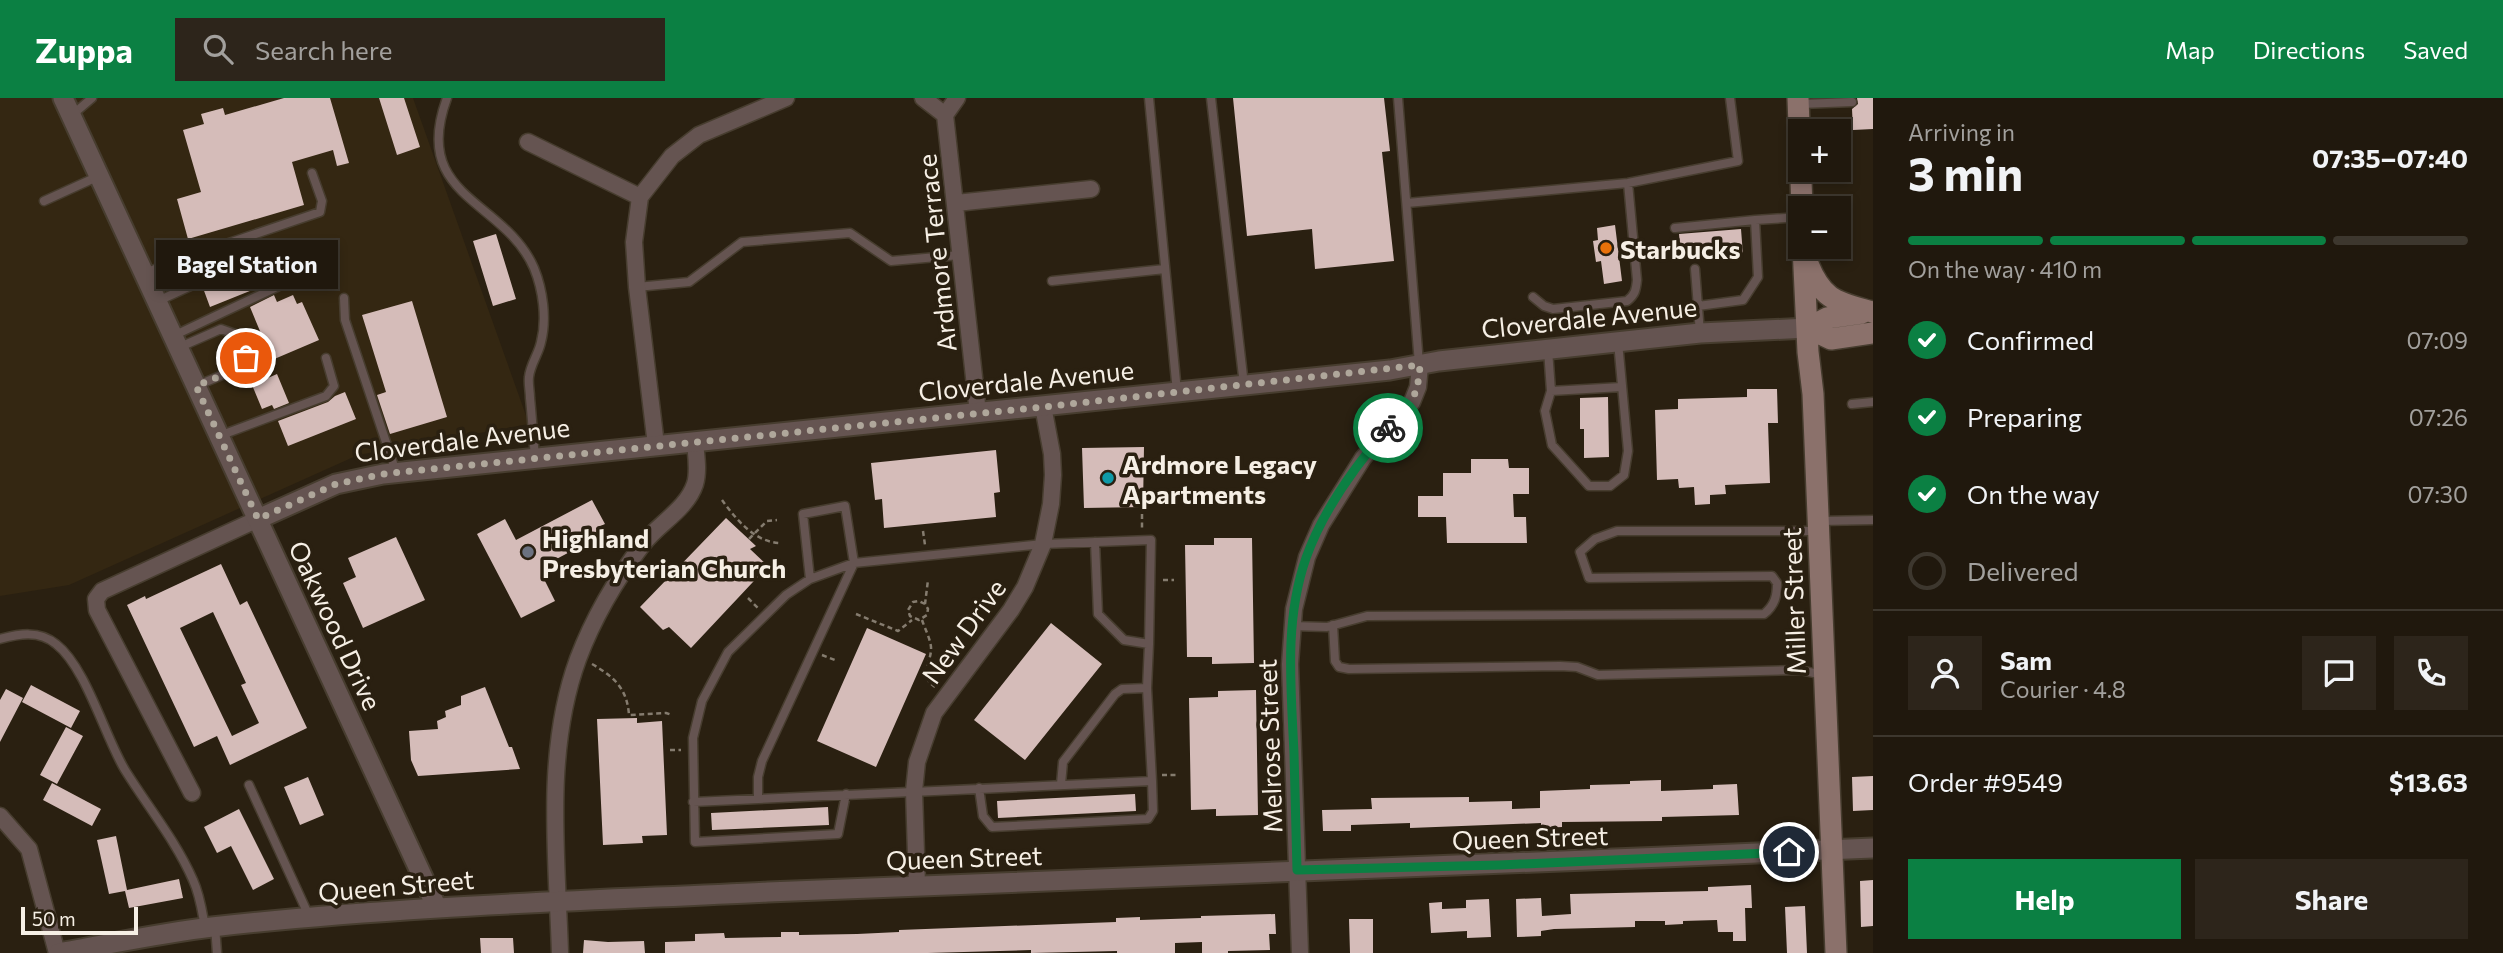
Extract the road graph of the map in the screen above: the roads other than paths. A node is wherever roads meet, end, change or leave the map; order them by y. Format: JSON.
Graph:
{"nodes":[{"id":1,"x":63,"y":98,"type":"edge"},
{"id":2,"x":92,"y":98,"type":"edge"},
{"id":3,"x":447,"y":98,"type":"edge"},
{"id":4,"x":786,"y":98,"type":"edge"},
{"id":5,"x":923,"y":98,"type":"edge"},
{"id":6,"x":957,"y":98,"type":"edge"},
{"id":7,"x":1149,"y":98,"type":"edge"},
{"id":8,"x":1211,"y":98,"type":"edge"},
{"id":9,"x":1398,"y":98,"type":"edge"},
{"id":10,"x":1730,"y":98,"type":"edge"},
{"id":11,"x":1798,"y":101,"type":"edge"},
{"id":12,"x":1852,"y":102,"type":"dead end"},
{"id":13,"x":71,"y":116,"type":"junction"},
{"id":14,"x":946,"y":116,"type":"junction"},
{"id":15,"x":528,"y":142,"type":"dead end"},
{"id":16,"x":312,"y":173,"type":"dead end"},
{"id":17,"x":99,"y":176,"type":"junction"},
{"id":18,"x":1628,"y":183,"type":"junction"},
{"id":19,"x":1091,"y":189,"type":"dead end"},
{"id":20,"x":1802,"y":196,"type":"edge"},
{"id":21,"x":640,"y":197,"type":"junction"},
{"id":22,"x":44,"y":201,"type":"dead end"},
{"id":23,"x":956,"y":203,"type":"junction"},
{"id":24,"x":1408,"y":203,"type":"junction"},
{"id":25,"x":1788,"y":219,"type":"edge"},
{"id":26,"x":1755,"y":220,"type":"junction"},
{"id":27,"x":1675,"y":228,"type":"dead end"},
{"id":28,"x":962,"y":254,"type":"junction"},
{"id":29,"x":1804,"y":259,"type":"edge"},
{"id":30,"x":1807,"y":259,"type":"edge"},
{"id":31,"x":1165,"y":269,"type":"junction"},
{"id":32,"x":1695,"y":269,"type":"dead end"},
{"id":33,"x":144,"y":274,"type":"junction"},
{"id":34,"x":1052,"y":281,"type":"dead end"},
{"id":35,"x":637,"y":287,"type":"junction"},
{"id":36,"x":1532,"y":297,"type":"dead end"},
{"id":37,"x":344,"y":298,"type":"dead end"},
{"id":38,"x":157,"y":301,"type":"junction"},
{"id":39,"x":1698,"y":306,"type":"junction"},
{"id":40,"x":1873,"y":319,"type":"edge"},
{"id":41,"x":1808,"y":328,"type":"junction"},
{"id":42,"x":1700,"y":333,"type":"junction"},
{"id":43,"x":176,"y":342,"type":"junction"},
{"id":44,"x":1618,"y":342,"type":"junction"},
{"id":45,"x":1548,"y":350,"type":"junction"},
{"id":46,"x":326,"y":358,"type":"dead end"},
{"id":47,"x":1420,"y":365,"type":"junction"},
{"id":48,"x":1244,"y":385,"type":"junction"},
{"id":49,"x":196,"y":386,"type":"junction"},
{"id":50,"x":1622,"y":387,"type":"junction"},
{"id":51,"x":1551,"y":391,"type":"junction"},
{"id":52,"x":1177,"y":392,"type":"junction"},
{"id":53,"x":1873,"y":402,"type":"edge"},
{"id":54,"x":1852,"y":404,"type":"dead end"},
{"id":55,"x":1043,"y":407,"type":"junction"},
{"id":56,"x":978,"y":413,"type":"junction"},
{"id":57,"x":219,"y":436,"type":"junction"},
{"id":58,"x":695,"y":442,"type":"junction"},
{"id":59,"x":656,"y":445,"type":"junction"},
{"id":60,"x":535,"y":458,"type":"junction"},
{"id":61,"x":394,"y":473,"type":"junction"},
{"id":62,"x":258,"y":519,"type":"junction"},
{"id":63,"x":1873,"y":520,"type":"edge"},
{"id":64,"x":1818,"y":526,"type":"junction"},
{"id":65,"x":1095,"y":542,"type":"junction"},
{"id":66,"x":1043,"y":544,"type":"junction"},
{"id":67,"x":854,"y":564,"type":"junction"},
{"id":68,"x":810,"y":579,"type":"junction"},
{"id":69,"x":1333,"y":625,"type":"junction"},
{"id":70,"x":1292,"y":626,"type":"junction"},
{"id":71,"x":0,"y":639,"type":"edge"},
{"id":72,"x":1149,"y":644,"type":"junction"},
{"id":73,"x":1825,"y":676,"type":"junction"},
{"id":74,"x":1147,"y":688,"type":"junction"},
{"id":75,"x":1152,"y":781,"type":"junction"},
{"id":76,"x":1061,"y":784,"type":"junction"},
{"id":77,"x":249,"y":785,"type":"dead end"},
{"id":78,"x":979,"y":788,"type":"junction"},
{"id":79,"x":914,"y":791,"type":"junction"},
{"id":80,"x":192,"y":793,"type":"dead end"},
{"id":81,"x":846,"y":794,"type":"junction"},
{"id":82,"x":758,"y":799,"type":"junction"},
{"id":83,"x":693,"y":802,"type":"junction"},
{"id":84,"x":0,"y":816,"type":"edge"},
{"id":85,"x":1873,"y":848,"type":"edge"},
{"id":86,"x":1832,"y":850,"type":"junction"},
{"id":87,"x":1297,"y":870,"type":"junction"},
{"id":88,"x":917,"y":885,"type":"junction"},
{"id":89,"x":558,"y":901,"type":"junction"},
{"id":90,"x":438,"y":908,"type":"junction"},
{"id":91,"x":310,"y":919,"type":"junction"},
{"id":92,"x":210,"y":927,"type":"junction"},
{"id":93,"x":58,"y":953,"type":"edge"},
{"id":94,"x":217,"y":953,"type":"edge"},
{"id":95,"x":560,"y":953,"type":"edge"},
{"id":96,"x":1300,"y":953,"type":"edge"},
{"id":97,"x":1836,"y":953,"type":"edge"}],
"edges":[{"from":1,"to":13,"type":"street","name":"Oakwood Drive"},
{"from":2,"to":13,"type":"lane"},
{"from":3,"to":60,"type":"lane"},
{"from":4,"to":21,"type":"street"},
{"from":5,"to":14,"type":"street","name":"Ardmore Terrace"},
{"from":6,"to":14,"type":"street"},
{"from":7,"to":31,"type":"lane"},
{"from":8,"to":48,"type":"lane"},
{"from":9,"to":24,"type":"lane"},
{"from":10,"to":18,"type":"lane"},
{"from":11,"to":12,"type":"lane"},
{"from":11,"to":20,"type":"main road"},
{"from":13,"to":17,"type":"street","name":"Oakwood Drive"},
{"from":14,"to":23,"type":"street","name":"Ardmore Terrace"},
{"from":15,"to":21,"type":"street"},
{"from":16,"to":33,"type":"lane"},
{"from":17,"to":22,"type":"lane"},
{"from":17,"to":33,"type":"street","name":"Oakwood Drive"},
{"from":18,"to":24,"type":"lane"},
{"from":18,"to":36,"type":"lane"},
{"from":19,"to":23,"type":"street"},
{"from":21,"to":35,"type":"street"},
{"from":23,"to":28,"type":"street","name":"Ardmore Terrace"},
{"from":24,"to":47,"type":"lane"},
{"from":25,"to":26,"type":"lane"},
{"from":26,"to":27,"type":"lane"},
{"from":26,"to":39,"type":"lane"},
{"from":28,"to":35,"type":"lane"},
{"from":28,"to":56,"type":"street","name":"Ardmore Terrace"},
{"from":29,"to":41,"type":"main road","name":"Miller Street"},
{"from":30,"to":40,"type":"main road"},
{"from":31,"to":34,"type":"lane"},
{"from":31,"to":52,"type":"lane"},
{"from":32,"to":39,"type":"lane"},
{"from":33,"to":38,"type":"street","name":"Oakwood Drive"},
{"from":35,"to":59,"type":"street"},
{"from":37,"to":61,"type":"lane"},
{"from":38,"to":43,"type":"street","name":"Oakwood Drive"},
{"from":38,"to":43,"type":"lane"},
{"from":39,"to":42,"type":"lane"},
{"from":40,"to":41,"type":"main road","name":"Cloverdale Avenue"},
{"from":41,"to":42,"type":"street","name":"Cloverdale Avenue"},
{"from":41,"to":64,"type":"main road","name":"Miller Street"},
{"from":42,"to":44,"type":"street","name":"Cloverdale Avenue"},
{"from":43,"to":49,"type":"street","name":"Oakwood Drive"},
{"from":43,"to":49,"type":"lane"},
{"from":44,"to":45,"type":"street","name":"Cloverdale Avenue"},
{"from":44,"to":50,"type":"lane"},
{"from":45,"to":47,"type":"street","name":"Cloverdale Avenue"},
{"from":45,"to":51,"type":"lane"},
{"from":46,"to":57,"type":"lane"},
{"from":47,"to":48,"type":"street","name":"Cloverdale Avenue"},
{"from":47,"to":70,"type":"street","name":"Melrose Street"},
{"from":48,"to":52,"type":"street","name":"Cloverdale Avenue"},
{"from":49,"to":57,"type":"street","name":"Oakwood Drive"},
{"from":50,"to":51,"type":"lane"},
{"from":50,"to":51,"type":"lane"},
{"from":52,"to":55,"type":"street","name":"Cloverdale Avenue"},
{"from":53,"to":54,"type":"lane"},
{"from":55,"to":56,"type":"street","name":"Cloverdale Avenue"},
{"from":55,"to":66,"type":"street","name":"New Drive"},
{"from":56,"to":58,"type":"street","name":"Cloverdale Avenue"},
{"from":57,"to":62,"type":"street","name":"Oakwood Drive"},
{"from":58,"to":59,"type":"street","name":"Cloverdale Avenue"},
{"from":58,"to":89,"type":"street"},
{"from":59,"to":60,"type":"street","name":"Cloverdale Avenue"},
{"from":60,"to":61,"type":"street","name":"Cloverdale Avenue"},
{"from":61,"to":62,"type":"street","name":"Cloverdale Avenue"},
{"from":62,"to":80,"type":"street"},
{"from":62,"to":90,"type":"street","name":"Oakwood Drive"},
{"from":63,"to":64,"type":"lane"},
{"from":64,"to":69,"type":"lane"},
{"from":64,"to":73,"type":"main road","name":"Miller Street"},
{"from":65,"to":66,"type":"lane"},
{"from":65,"to":72,"type":"lane"},
{"from":65,"to":72,"type":"lane"},
{"from":66,"to":67,"type":"lane"},
{"from":66,"to":79,"type":"street","name":"New Drive"},
{"from":67,"to":68,"type":"lane"},
{"from":67,"to":68,"type":"lane"},
{"from":67,"to":82,"type":"lane"},
{"from":68,"to":83,"type":"lane"},
{"from":69,"to":70,"type":"lane"},
{"from":69,"to":73,"type":"lane"},
{"from":70,"to":87,"type":"street","name":"Melrose Street"},
{"from":71,"to":92,"type":"lane"},
{"from":72,"to":74,"type":"lane"},
{"from":73,"to":86,"type":"main road","name":"Miller Street"},
{"from":74,"to":75,"type":"lane"},
{"from":74,"to":76,"type":"lane"},
{"from":75,"to":76,"type":"lane"},
{"from":75,"to":78,"type":"lane"},
{"from":76,"to":78,"type":"lane"},
{"from":77,"to":91,"type":"lane"},
{"from":78,"to":79,"type":"lane"},
{"from":79,"to":81,"type":"lane"},
{"from":79,"to":88,"type":"street","name":"New Drive"},
{"from":81,"to":82,"type":"lane"},
{"from":81,"to":83,"type":"lane"},
{"from":82,"to":83,"type":"lane"},
{"from":84,"to":93,"type":"street"},
{"from":85,"to":86,"type":"street","name":"Queen Street"},
{"from":86,"to":87,"type":"street","name":"Queen Street"},
{"from":86,"to":97,"type":"main road","name":"Miller Street"},
{"from":87,"to":88,"type":"street","name":"Queen Street"},
{"from":87,"to":96,"type":"street","name":"Melrose Street"},
{"from":88,"to":89,"type":"street","name":"Queen Street"},
{"from":89,"to":90,"type":"street","name":"Queen Street"},
{"from":89,"to":95,"type":"street"},
{"from":90,"to":91,"type":"street","name":"Queen Street"},
{"from":91,"to":92,"type":"street","name":"Queen Street"},
{"from":92,"to":93,"type":"street","name":"Queen Street"},
{"from":92,"to":94,"type":"lane"}]}
